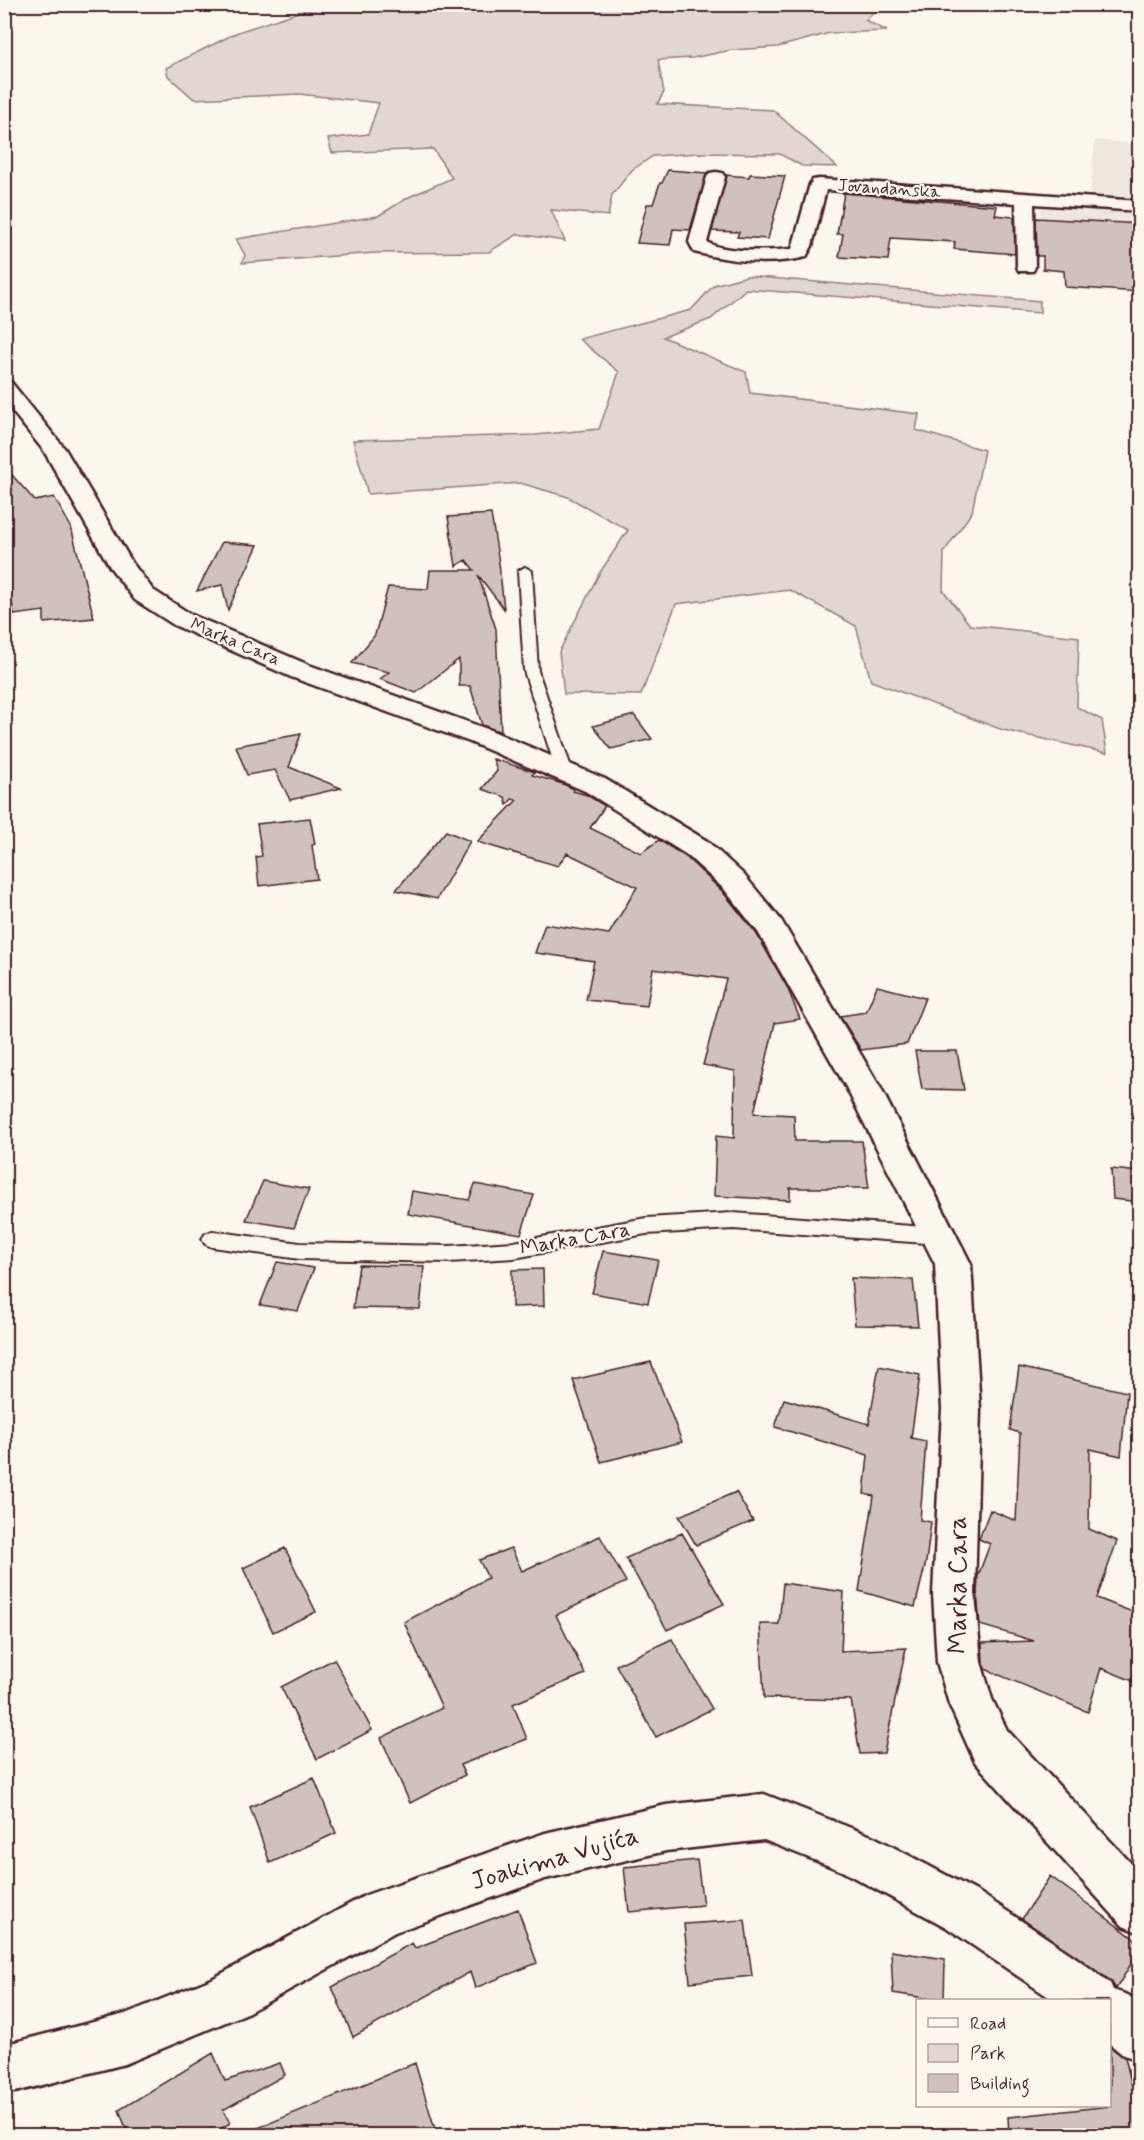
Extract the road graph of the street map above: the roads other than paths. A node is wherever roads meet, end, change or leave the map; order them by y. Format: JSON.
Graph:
{"nodes":[{"id":1,"x":716,"y":177,"type":"dead end"},
{"id":2,"x":1025,"y":199,"type":"junction"},
{"id":3,"x":1140,"y":206,"type":"edge"},
{"id":4,"x":1026,"y":267,"type":"dead end"},
{"id":5,"x":4,"y":386,"type":"edge"},
{"id":6,"x":525,"y":571,"type":"dead end"},
{"id":7,"x":566,"y":773,"type":"junction"},
{"id":8,"x":939,"y":1236,"type":"junction"},
{"id":9,"x":212,"y":1239,"type":"dead end"},
{"id":10,"x":1140,"y":1909,"type":"edge"},
{"id":11,"x":1090,"y":1999,"type":"edge"},
{"id":12,"x":1111,"y":2014,"type":"edge"},
{"id":13,"x":1140,"y":2036,"type":"edge"},
{"id":14,"x":4,"y":2066,"type":"edge"}],
"edges":[{"from":1,"to":2,"type":"street","name":"Jovandanska"},
{"from":2,"to":3,"type":"street","name":"Jovandanska"},
{"from":2,"to":4,"type":"street"},
{"from":5,"to":7,"type":"street","name":"Marka Cara"},
{"from":6,"to":7,"type":"lane"},
{"from":7,"to":8,"type":"street","name":"Marka Cara"},
{"from":8,"to":9,"type":"lane","name":"Marka Cara"},
{"from":8,"to":10,"type":"street","name":"Marka Cara"},
{"from":11,"to":14,"type":"street","name":"Joakima Vujića"},
{"from":12,"to":13,"type":"street"}]}
